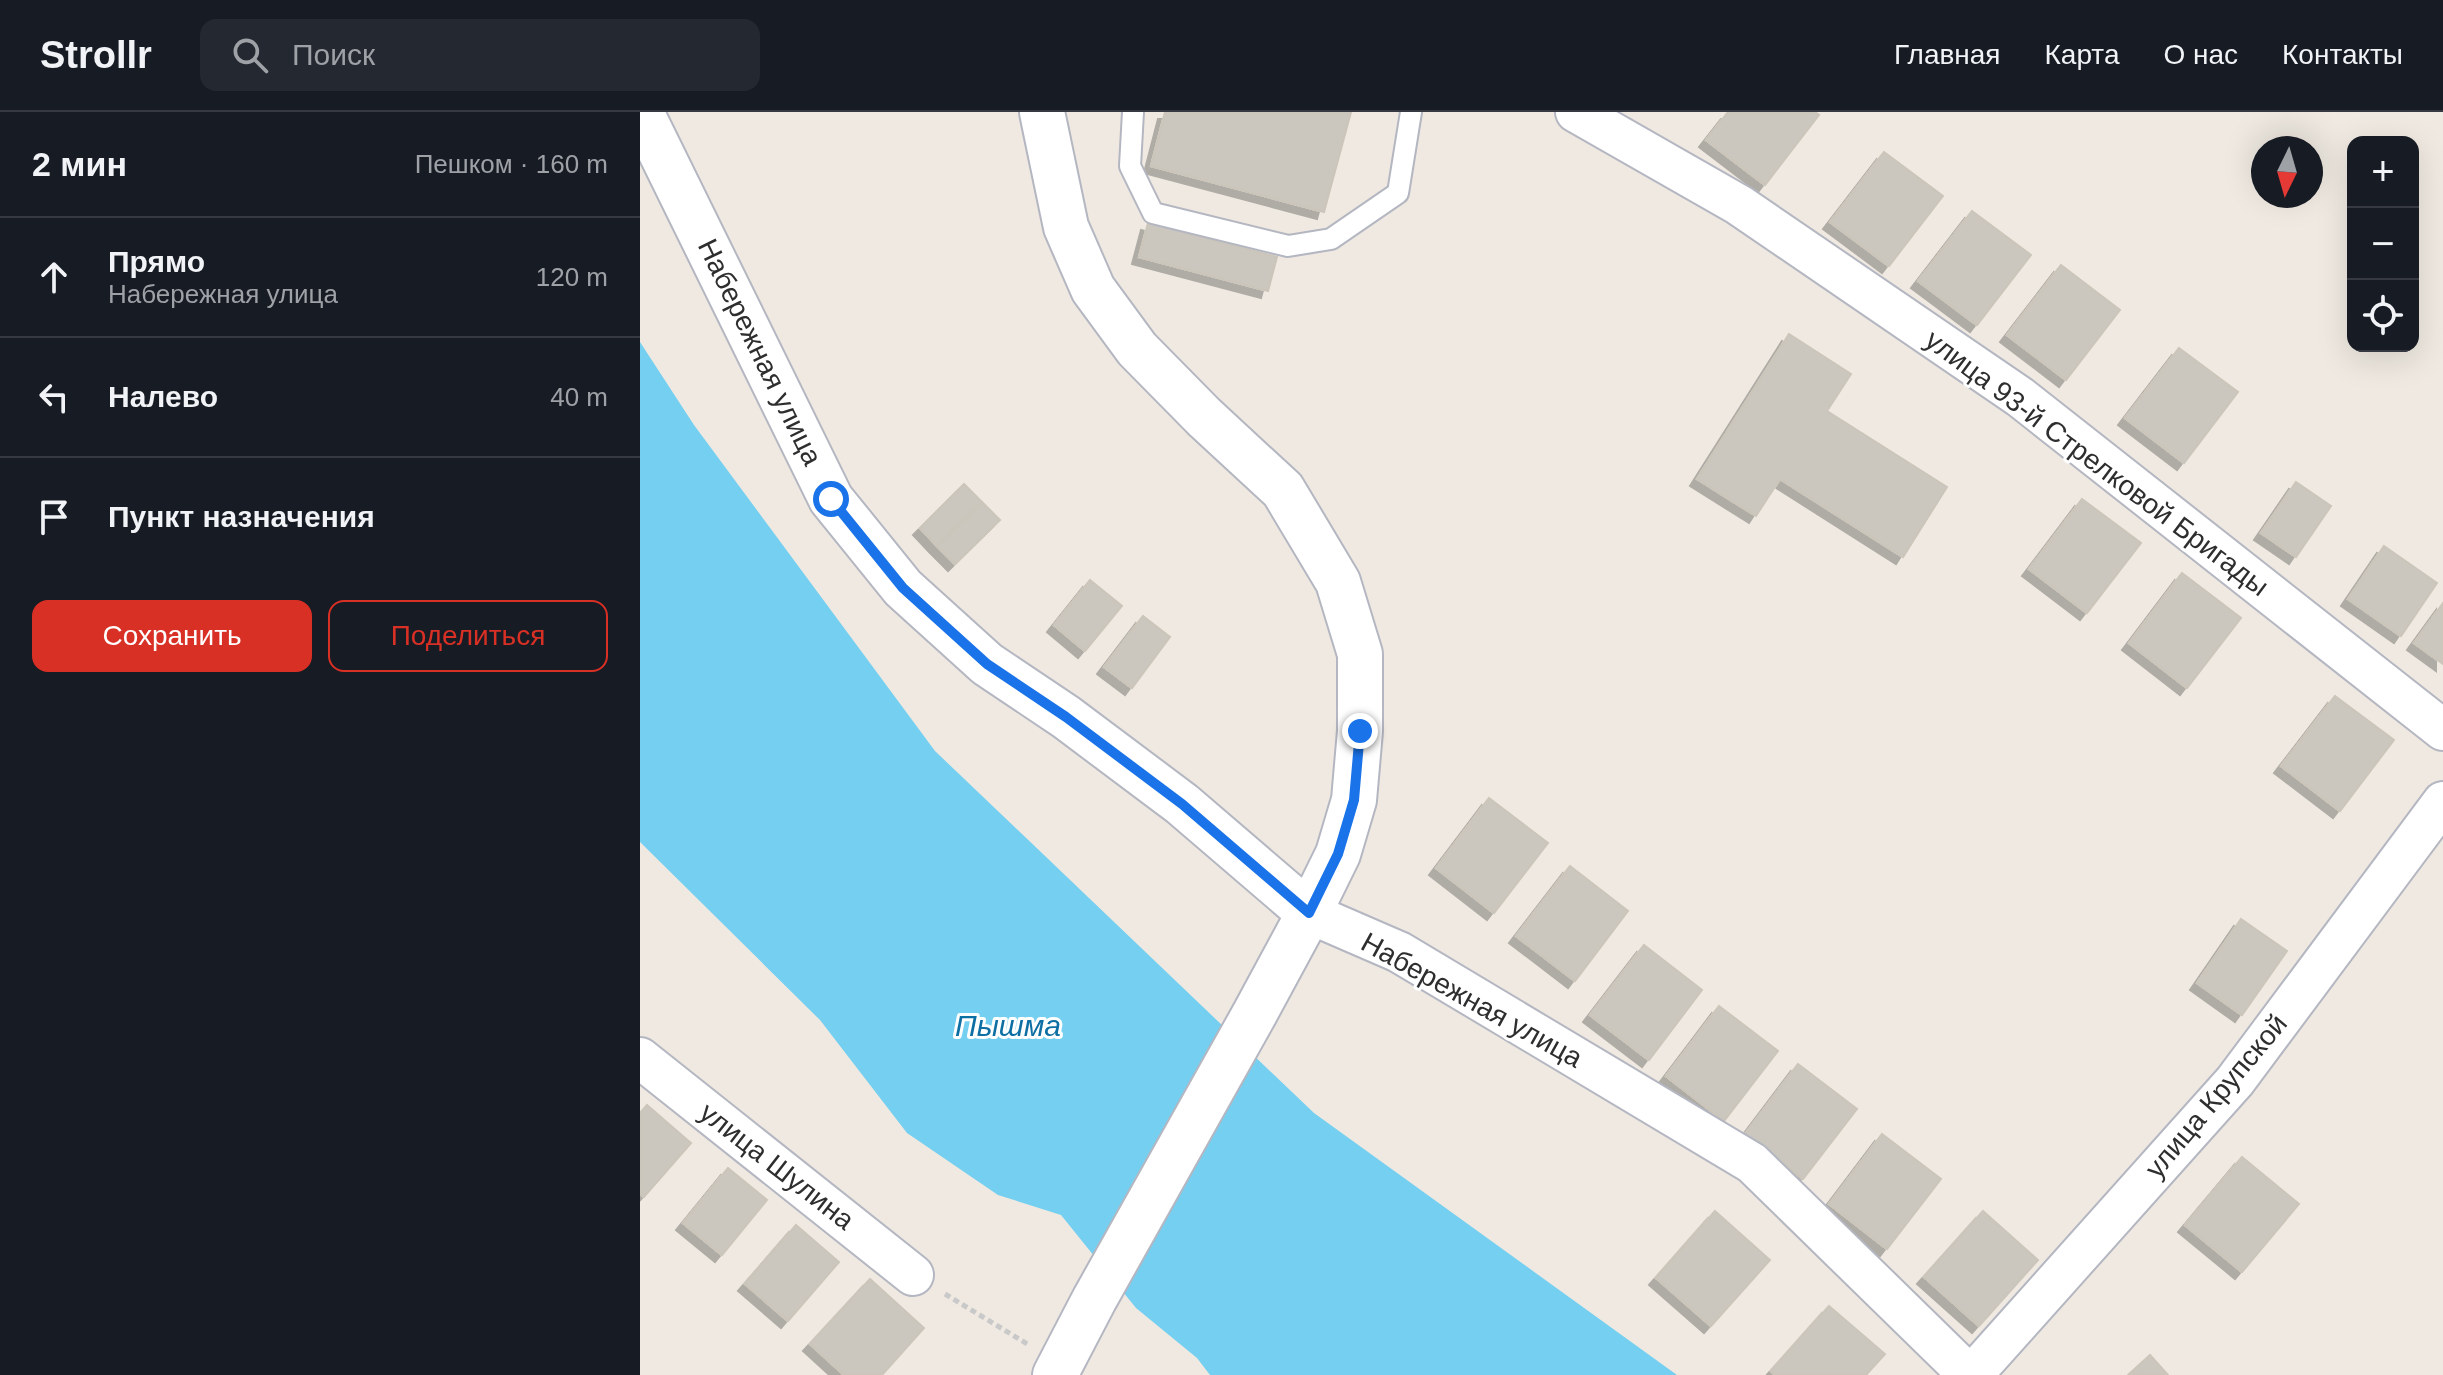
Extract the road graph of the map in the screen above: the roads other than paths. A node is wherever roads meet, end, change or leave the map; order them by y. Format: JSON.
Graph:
{"nodes":[{"id":1,"x":641,"y":112,"type":"edge"},
{"id":2,"x":1042,"y":112,"type":"edge"},
{"id":3,"x":1133,"y":112,"type":"edge"},
{"id":4,"x":1411,"y":112,"type":"edge"},
{"id":5,"x":1576,"y":112,"type":"edge"},
{"id":6,"x":2443,"y":730,"type":"edge"},
{"id":7,"x":2443,"y":802,"type":"edge"},
{"id":8,"x":1309,"y":913,"type":"junction"},
{"id":9,"x":640,"y":1058,"type":"edge"},
{"id":10,"x":913,"y":1275,"type":"road end"},
{"id":11,"x":1058,"y":1369,"type":"edge"},
{"id":12,"x":1971,"y":1375,"type":"edge"}],
"edges":[{"from":1,"to":8,"type":"main road","name":"Набережная улица"},
{"from":2,"to":8,"type":"main road"},
{"from":3,"to":4,"type":"lane"},
{"from":5,"to":6,"type":"street","name":"улица 93-й Стрелковой Бригады"},
{"from":7,"to":12,"type":"street","name":"улица Крупской"},
{"from":8,"to":11,"type":"main road"},
{"from":8,"to":12,"type":"street","name":"Набережная улица"},
{"from":9,"to":10,"type":"street","name":"улица Шулина"}]}
